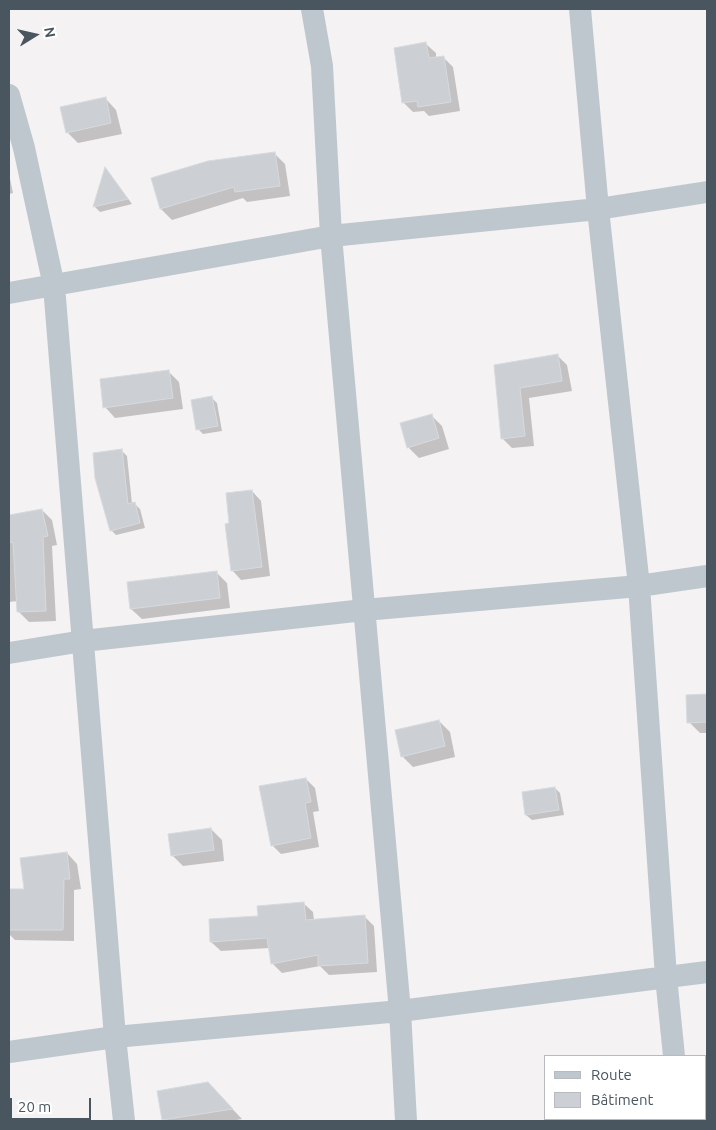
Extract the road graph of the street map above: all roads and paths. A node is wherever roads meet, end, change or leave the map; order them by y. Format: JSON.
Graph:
{"nodes":[{"id":1,"x":312,"y":9,"type":"edge"},
{"id":2,"x":580,"y":9,"type":"edge"},
{"id":3,"x":9,"y":95,"type":"edge"},
{"id":4,"x":707,"y":192,"type":"edge"},
{"id":5,"x":598,"y":208,"type":"junction"},
{"id":6,"x":331,"y":236,"type":"junction"},
{"id":7,"x":54,"y":286,"type":"junction"},
{"id":8,"x":9,"y":293,"type":"edge"},
{"id":9,"x":707,"y":576,"type":"edge"},
{"id":10,"x":639,"y":586,"type":"junction"},
{"id":11,"x":364,"y":610,"type":"junction"},
{"id":12,"x":84,"y":641,"type":"junction"},
{"id":13,"x":9,"y":653,"type":"edge"},
{"id":14,"x":707,"y":972,"type":"edge"},
{"id":15,"x":666,"y":977,"type":"junction"},
{"id":16,"x":400,"y":1011,"type":"junction"},
{"id":17,"x":116,"y":1037,"type":"junction"},
{"id":18,"x":9,"y":1052,"type":"edge"},
{"id":19,"x":674,"y":1055,"type":"edge"},
{"id":20,"x":124,"y":1121,"type":"edge"},
{"id":21,"x":406,"y":1121,"type":"edge"}],
"edges":[{"from":1,"to":6,"type":"street"},
{"from":2,"to":5,"type":"street"},
{"from":3,"to":7,"type":"street"},
{"from":4,"to":5,"type":"street"},
{"from":5,"to":6,"type":"street"},
{"from":5,"to":10,"type":"street"},
{"from":6,"to":7,"type":"street"},
{"from":6,"to":11,"type":"street"},
{"from":7,"to":8,"type":"street"},
{"from":7,"to":12,"type":"street"},
{"from":9,"to":10,"type":"street"},
{"from":10,"to":11,"type":"street"},
{"from":10,"to":15,"type":"street"},
{"from":11,"to":12,"type":"street"},
{"from":11,"to":16,"type":"street"},
{"from":12,"to":13,"type":"street"},
{"from":12,"to":17,"type":"street"},
{"from":14,"to":15,"type":"street"},
{"from":15,"to":16,"type":"street"},
{"from":15,"to":19,"type":"street"},
{"from":16,"to":17,"type":"street"},
{"from":16,"to":21,"type":"street"},
{"from":17,"to":18,"type":"street"},
{"from":17,"to":20,"type":"street"}]}
